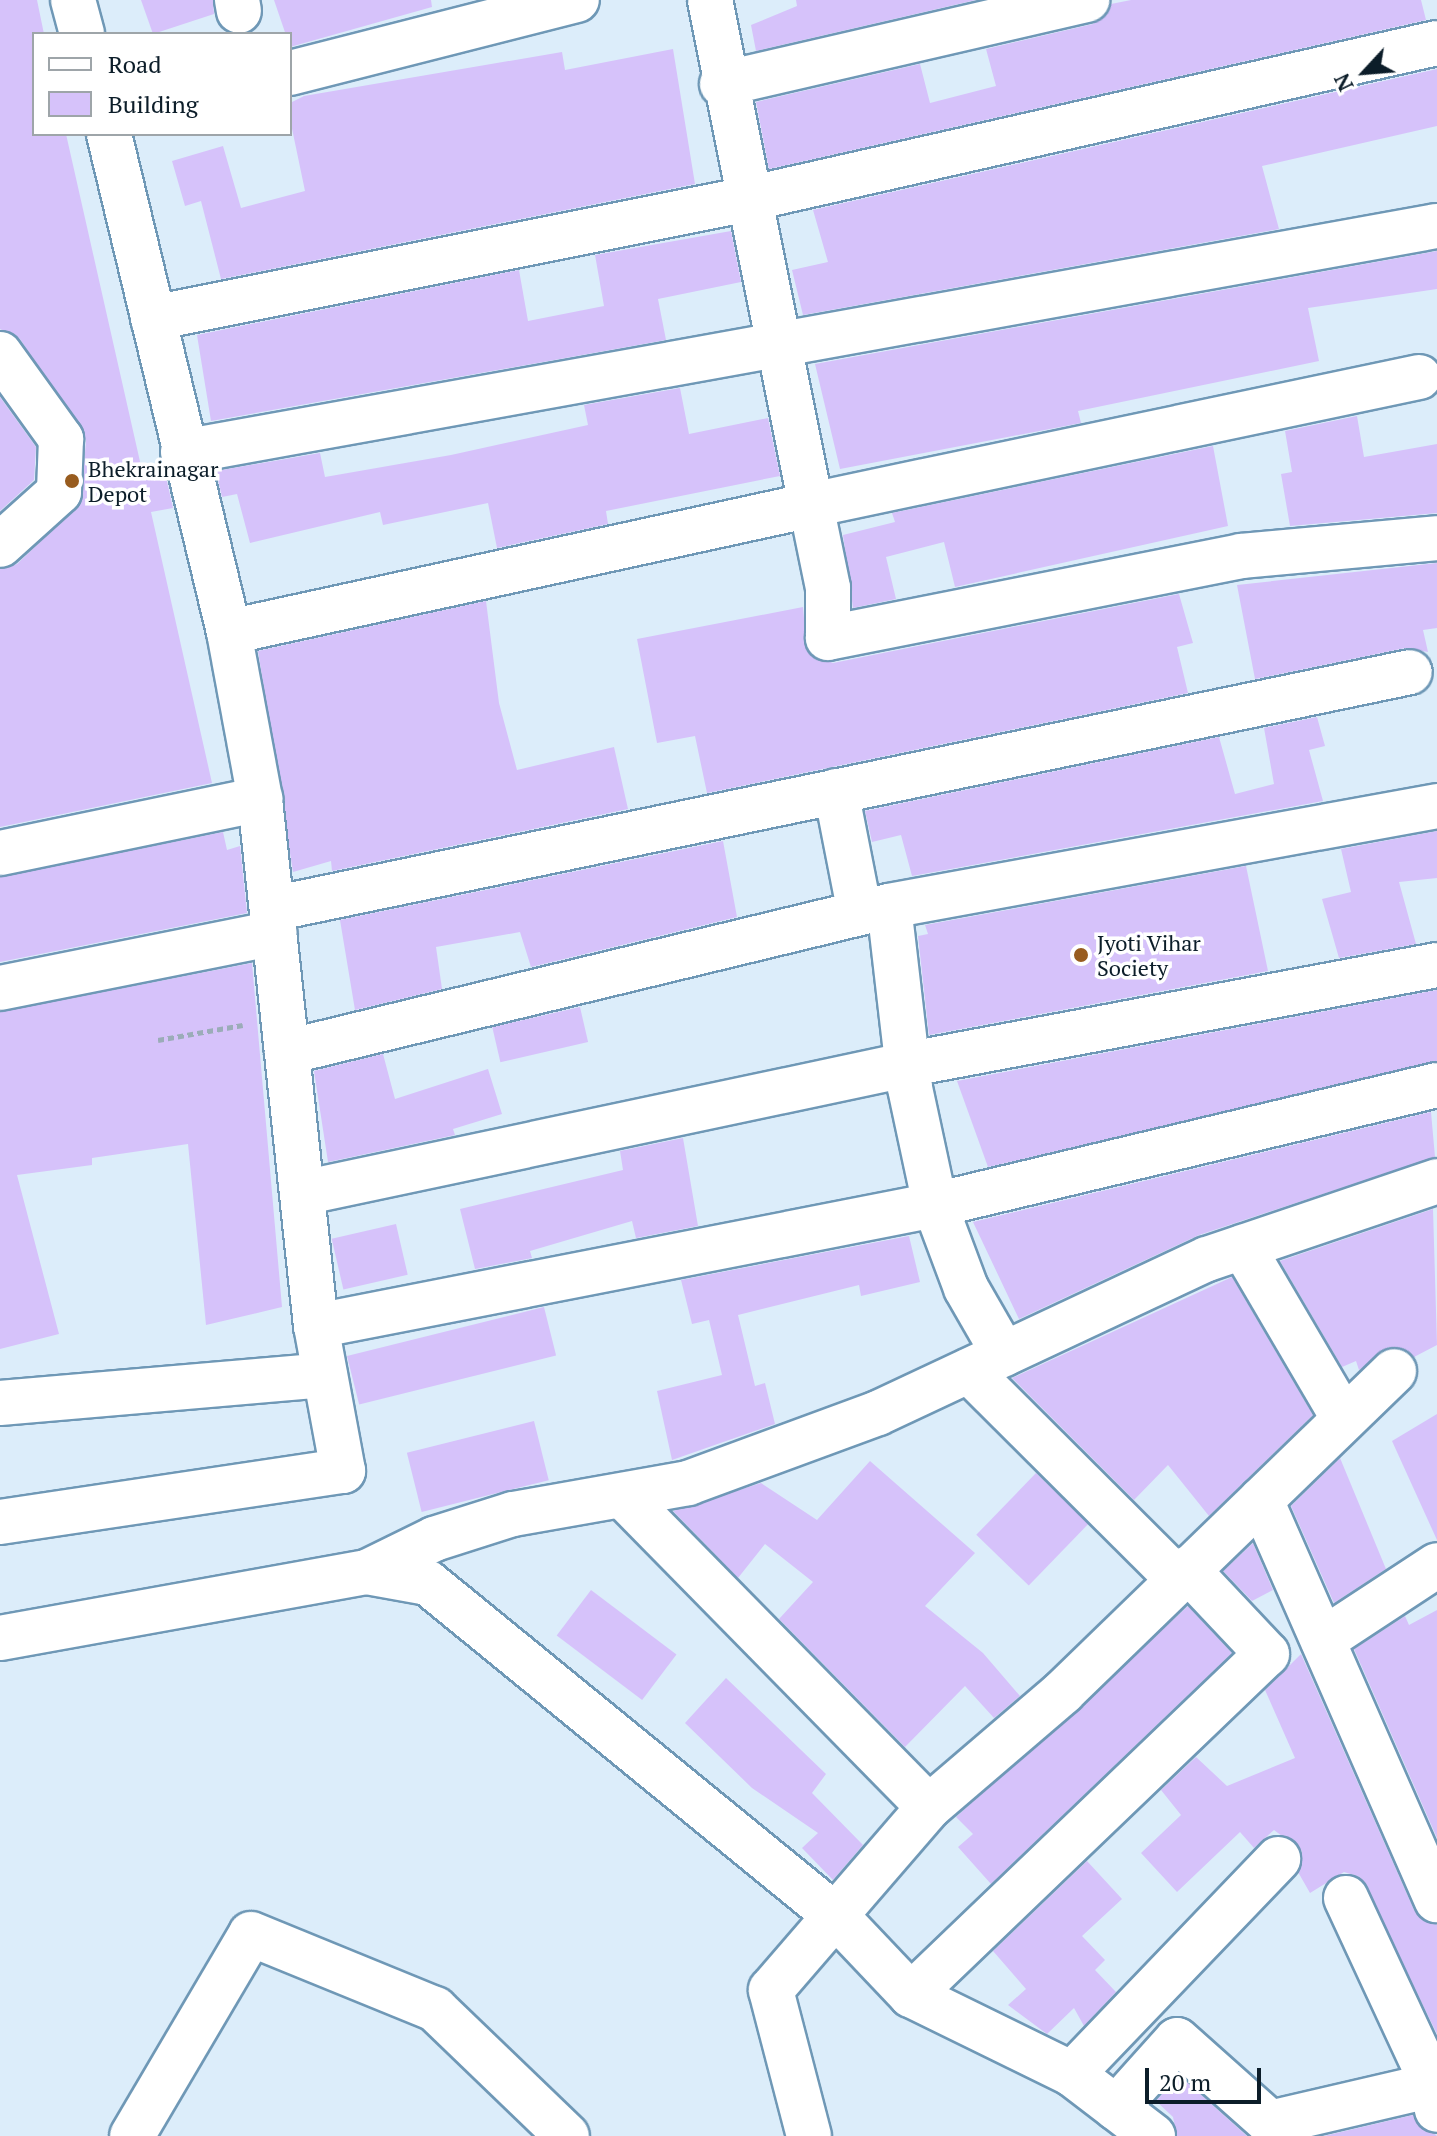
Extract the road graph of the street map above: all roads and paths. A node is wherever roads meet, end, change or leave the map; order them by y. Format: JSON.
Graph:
{"nodes":[{"id":1,"x":73,"y":0,"type":"edge"},
{"id":2,"x":577,"y":0,"type":"edge"},
{"id":3,"x":710,"y":0,"type":"edge"},
{"id":4,"x":1087,"y":0,"type":"edge"},
{"id":5,"x":81,"y":32,"type":"edge"},
{"id":6,"x":1437,"y":43,"type":"edge"},
{"id":7,"x":292,"y":72,"type":"edge"},
{"id":8,"x":722,"y":84,"type":"junction"},
{"id":9,"x":109,"y":136,"type":"edge"},
{"id":10,"x":748,"y":199,"type":"junction"},
{"id":11,"x":1437,"y":226,"type":"edge"},
{"id":12,"x":153,"y":318,"type":"junction"},
{"id":13,"x":780,"y":348,"type":"junction"},
{"id":14,"x":0,"y":354,"type":"edge"},
{"id":15,"x":1419,"y":377,"type":"dead end"},
{"id":16,"x":183,"y":452,"type":"junction"},
{"id":17,"x":811,"y":505,"type":"junction"},
{"id":18,"x":1437,"y":538,"type":"edge"},
{"id":19,"x":0,"y":545,"type":"edge"},
{"id":20,"x":229,"y":632,"type":"junction"},
{"id":21,"x":1410,"y":672,"type":"dead end"},
{"id":22,"x":836,"y":791,"type":"junction"},
{"id":23,"x":260,"y":799,"type":"junction"},
{"id":24,"x":1437,"y":806,"type":"edge"},
{"id":25,"x":0,"y":853,"type":"edge"},
{"id":26,"x":874,"y":909,"type":"junction"},
{"id":27,"x":273,"y":921,"type":"junction"},
{"id":28,"x":1437,"y":965,"type":"edge"},
{"id":29,"x":0,"y":988,"type":"edge"},
{"id":30,"x":286,"y":1035,"type":"junction"},
{"id":31,"x":158,"y":1040,"type":"dead end"},
{"id":32,"x":910,"y":1064,"type":"junction"},
{"id":33,"x":1437,"y":1085,"type":"edge"},
{"id":34,"x":1437,"y":1181,"type":"edge"},
{"id":35,"x":302,"y":1193,"type":"junction"},
{"id":36,"x":935,"y":1205,"type":"junction"},
{"id":37,"x":1243,"y":1247,"type":"junction"},
{"id":38,"x":316,"y":1326,"type":"junction"},
{"id":39,"x":986,"y":1362,"type":"junction"},
{"id":40,"x":1394,"y":1371,"type":"dead end"},
{"id":41,"x":325,"y":1375,"type":"junction"},
{"id":42,"x":0,"y":1403,"type":"edge"},
{"id":43,"x":1344,"y":1419,"type":"junction"},
{"id":44,"x":625,"y":1498,"type":"junction"},
{"id":45,"x":1261,"y":1500,"type":"junction"},
{"id":46,"x":0,"y":1522,"type":"edge"},
{"id":47,"x":1437,"y":1565,"type":"edge"},
{"id":48,"x":367,"y":1572,"type":"junction"},
{"id":49,"x":1183,"y":1574,"type":"junction"},
{"id":50,"x":0,"y":1638,"type":"edge"},
{"id":51,"x":1323,"y":1640,"type":"junction"},
{"id":52,"x":929,"y":1807,"type":"junction"},
{"id":53,"x":1278,"y":1859,"type":"dead end"},
{"id":54,"x":1434,"y":1885,"type":"edge"},
{"id":55,"x":1346,"y":1898,"type":"dead end"},
{"id":56,"x":837,"y":1917,"type":"junction"},
{"id":57,"x":911,"y":1995,"type":"junction"},
{"id":58,"x":1072,"y":2074,"type":"junction"},
{"id":59,"x":1435,"y":2097,"type":"edge"},
{"id":60,"x":1116,"y":2108,"type":"junction"},
{"id":61,"x":132,"y":2136,"type":"edge"},
{"id":62,"x":567,"y":2136,"type":"edge"},
{"id":63,"x":809,"y":2136,"type":"edge"},
{"id":64,"x":1153,"y":2136,"type":"edge"}],
"edges":[{"from":1,"to":5,"type":"street"},
{"from":2,"to":7,"type":"street"},
{"from":3,"to":8,"type":"street"},
{"from":4,"to":8,"type":"street"},
{"from":6,"to":10,"type":"street"},
{"from":8,"to":10,"type":"street"},
{"from":9,"to":12,"type":"street"},
{"from":10,"to":12,"type":"street"},
{"from":10,"to":13,"type":"street"},
{"from":11,"to":13,"type":"street"},
{"from":12,"to":16,"type":"street"},
{"from":13,"to":16,"type":"street"},
{"from":13,"to":17,"type":"street"},
{"from":14,"to":19,"type":"street"},
{"from":15,"to":17,"type":"street"},
{"from":16,"to":20,"type":"street"},
{"from":17,"to":18,"type":"street"},
{"from":17,"to":20,"type":"street"},
{"from":20,"to":23,"type":"street"},
{"from":21,"to":22,"type":"street"},
{"from":22,"to":26,"type":"street"},
{"from":22,"to":27,"type":"street"},
{"from":23,"to":25,"type":"street"},
{"from":23,"to":27,"type":"street"},
{"from":24,"to":26,"type":"street"},
{"from":26,"to":30,"type":"street"},
{"from":26,"to":32,"type":"street"},
{"from":27,"to":29,"type":"street"},
{"from":27,"to":30,"type":"street"},
{"from":28,"to":32,"type":"street"},
{"from":30,"to":31,"type":"path"},
{"from":30,"to":35,"type":"street"},
{"from":32,"to":35,"type":"street"},
{"from":32,"to":36,"type":"street"},
{"from":33,"to":36,"type":"street"},
{"from":34,"to":37,"type":"street"},
{"from":35,"to":38,"type":"street"},
{"from":36,"to":38,"type":"street"},
{"from":36,"to":39,"type":"street"},
{"from":37,"to":39,"type":"street"},
{"from":37,"to":43,"type":"street"},
{"from":38,"to":41,"type":"street"},
{"from":39,"to":44,"type":"street"},
{"from":39,"to":49,"type":"street"},
{"from":40,"to":43,"type":"street"},
{"from":41,"to":42,"type":"street"},
{"from":41,"to":46,"type":"street"},
{"from":43,"to":45,"type":"street"},
{"from":44,"to":48,"type":"street"},
{"from":44,"to":52,"type":"street"},
{"from":45,"to":49,"type":"street"},
{"from":45,"to":51,"type":"street"},
{"from":47,"to":51,"type":"street"},
{"from":48,"to":50,"type":"street"},
{"from":48,"to":56,"type":"street"},
{"from":49,"to":52,"type":"street"},
{"from":49,"to":57,"type":"street"},
{"from":51,"to":54,"type":"street"},
{"from":52,"to":56,"type":"street"},
{"from":53,"to":58,"type":"street"},
{"from":55,"to":59,"type":"street"},
{"from":56,"to":57,"type":"street"},
{"from":56,"to":63,"type":"street"},
{"from":57,"to":58,"type":"street"},
{"from":58,"to":60,"type":"street"},
{"from":59,"to":60,"type":"street"},
{"from":60,"to":64,"type":"street"},
{"from":61,"to":62,"type":"street"}]}
